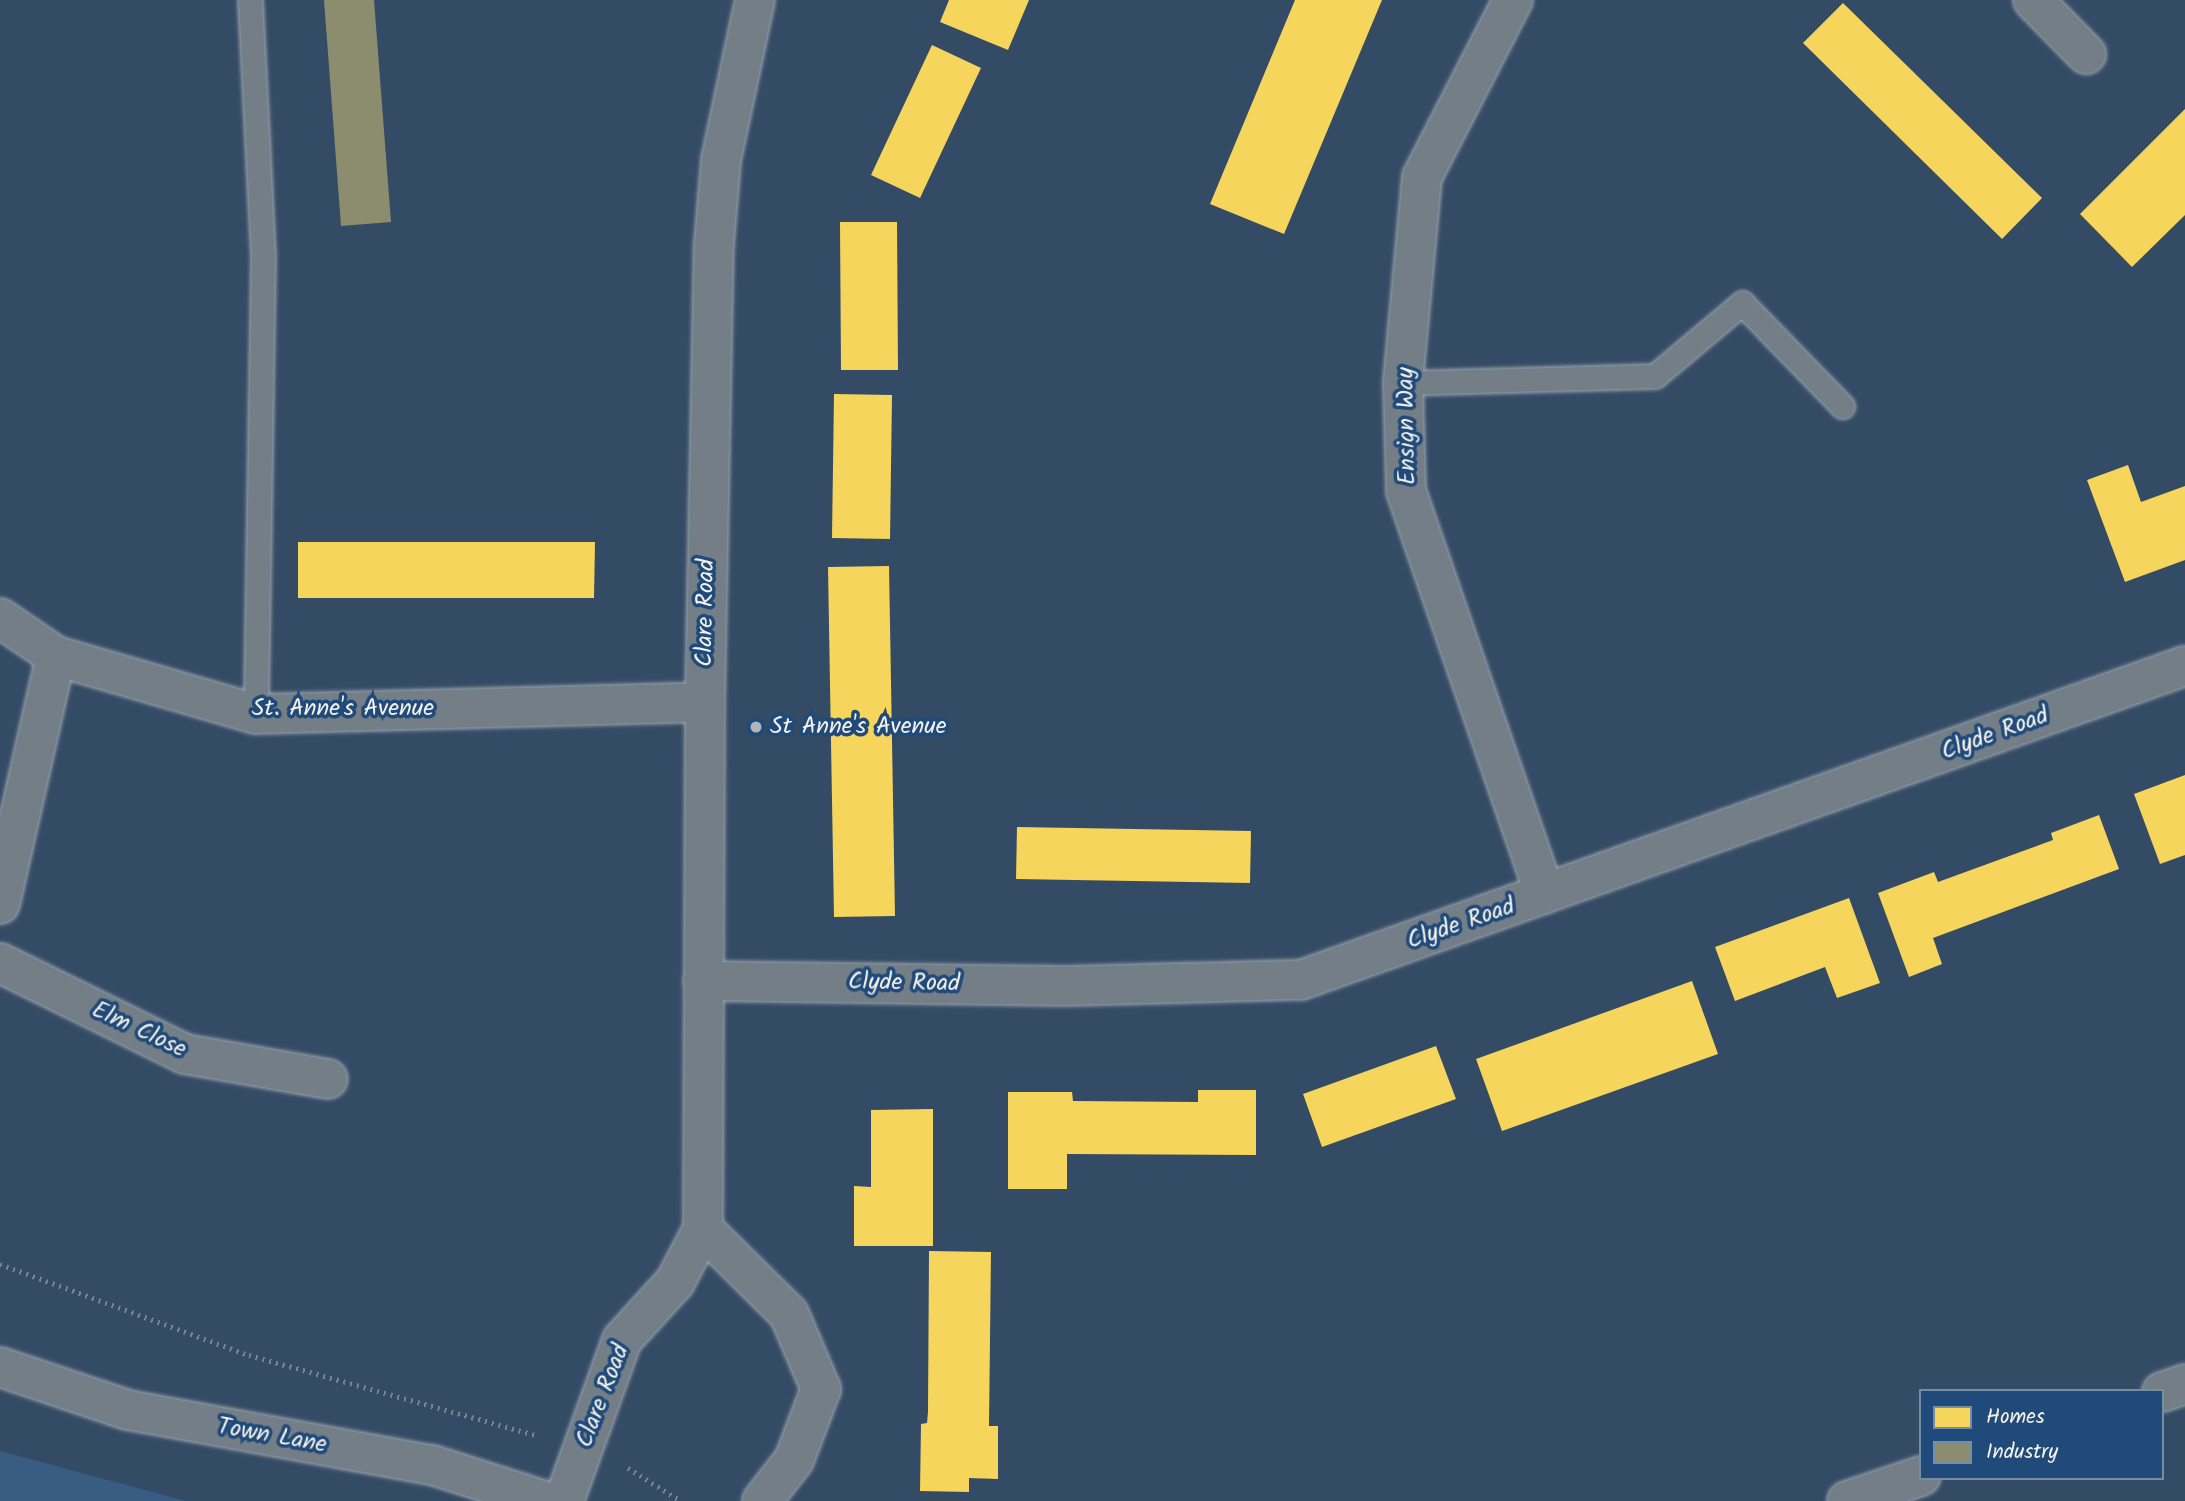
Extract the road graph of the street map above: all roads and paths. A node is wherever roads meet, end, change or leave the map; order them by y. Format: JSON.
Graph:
{"nodes":[{"id":1,"x":250,"y":0,"type":"edge"},
{"id":2,"x":755,"y":0,"type":"edge"},
{"id":3,"x":1513,"y":0,"type":"edge"},
{"id":4,"x":2033,"y":0,"type":"edge"},
{"id":5,"x":2086,"y":54,"type":"dead end"},
{"id":6,"x":1403,"y":383,"type":"junction"},
{"id":7,"x":1842,"y":406,"type":"dead end"},
{"id":8,"x":0,"y":618,"type":"edge"},
{"id":9,"x":56,"y":656,"type":"junction"},
{"id":10,"x":2185,"y":666,"type":"edge"},
{"id":11,"x":705,"y":702,"type":"junction"},
{"id":12,"x":256,"y":714,"type":"junction"},
{"id":13,"x":1545,"y":894,"type":"junction"},
{"id":14,"x":0,"y":904,"type":"edge"},
{"id":15,"x":0,"y":963,"type":"edge"},
{"id":16,"x":703,"y":981,"type":"junction"},
{"id":17,"x":328,"y":1079,"type":"dead end"},
{"id":18,"x":703,"y":1229,"type":"junction"},
{"id":19,"x":0,"y":1264,"type":"edge"},
{"id":20,"x":0,"y":1367,"type":"edge"},
{"id":21,"x":2185,"y":1384,"type":"edge"},
{"id":22,"x":2164,"y":1391,"type":"edge"},
{"id":23,"x":539,"y":1436,"type":"dead end"},
{"id":24,"x":625,"y":1466,"type":"dead end"},
{"id":25,"x":1919,"y":1477,"type":"edge"},
{"id":26,"x":545,"y":1501,"type":"edge"},
{"id":27,"x":564,"y":1501,"type":"edge"},
{"id":28,"x":681,"y":1501,"type":"edge"},
{"id":29,"x":762,"y":1501,"type":"edge"},
{"id":30,"x":1847,"y":1501,"type":"edge"}],
"edges":[{"from":1,"to":12,"type":"lane"},
{"from":2,"to":11,"type":"street","name":"Clare Road"},
{"from":3,"to":6,"type":"street","name":"Ensign Way"},
{"from":4,"to":5,"type":"street"},
{"from":6,"to":7,"type":"lane"},
{"from":6,"to":13,"type":"street","name":"Ensign Way"},
{"from":8,"to":9,"type":"street","name":"St. Anne's Avenue"},
{"from":9,"to":12,"type":"street","name":"St. Anne's Avenue"},
{"from":9,"to":14,"type":"street"},
{"from":10,"to":13,"type":"street","name":"Clyde Road"},
{"from":11,"to":12,"type":"street","name":"St. Anne's Avenue"},
{"from":11,"to":16,"type":"street","name":"Clare Road"},
{"from":13,"to":16,"type":"street","name":"Clyde Road"},
{"from":15,"to":17,"type":"street","name":"Elm Close"},
{"from":16,"to":18,"type":"street","name":"Clare Road"},
{"from":18,"to":27,"type":"street","name":"Clare Road"},
{"from":18,"to":29,"type":"street"},
{"from":19,"to":23,"type":"path"},
{"from":20,"to":26,"type":"street","name":"Town Lane"},
{"from":21,"to":22,"type":"street"},
{"from":24,"to":28,"type":"path"},
{"from":25,"to":30,"type":"street"}]}
